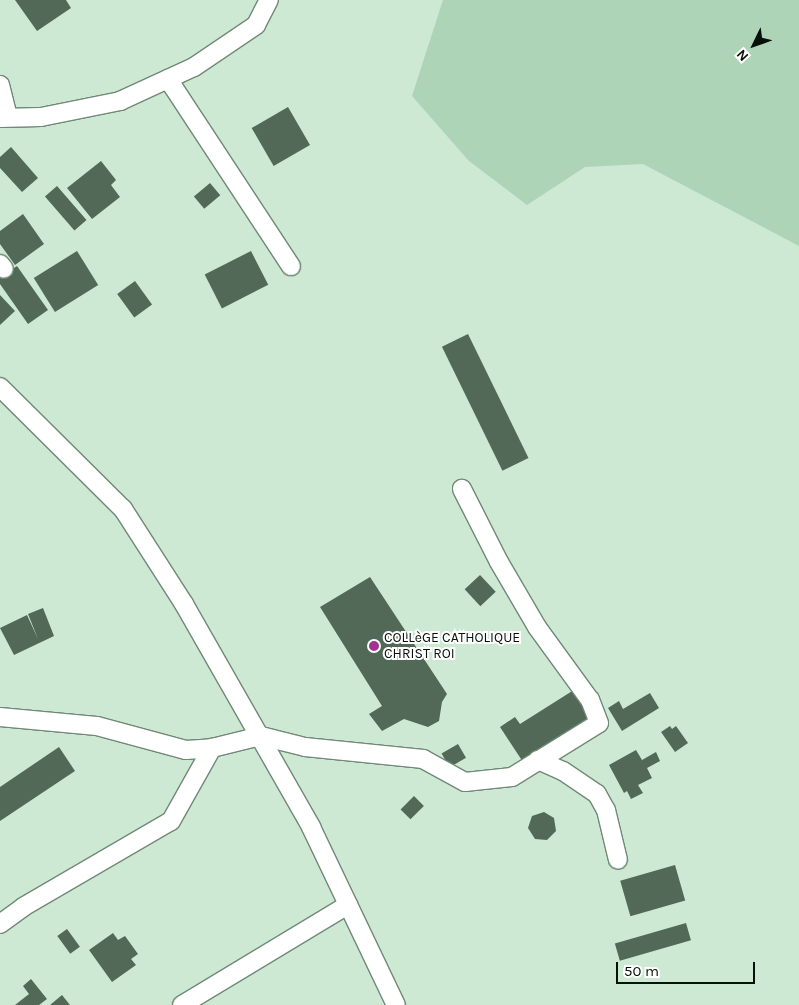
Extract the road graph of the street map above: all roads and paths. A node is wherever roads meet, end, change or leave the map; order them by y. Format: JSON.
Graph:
{"nodes":[{"id":1,"x":269,"y":0,"type":"edge"},
{"id":2,"x":168,"y":79,"type":"junction"},
{"id":3,"x":0,"y":85,"type":"edge"},
{"id":4,"x":4,"y":118,"type":"edge"},
{"id":5,"x":291,"y":266,"type":"dead end"},
{"id":6,"x":0,"y":387,"type":"edge"},
{"id":7,"x":462,"y":488,"type":"dead end"},
{"id":8,"x":0,"y":717,"type":"edge"},
{"id":9,"x":261,"y":736,"type":"junction"},
{"id":10,"x":212,"y":748,"type":"junction"},
{"id":11,"x":538,"y":760,"type":"junction"},
{"id":12,"x":618,"y":860,"type":"dead end"},
{"id":13,"x":348,"y":904,"type":"junction"},
{"id":14,"x":0,"y":924,"type":"edge"},
{"id":15,"x":182,"y":1005,"type":"edge"},
{"id":16,"x":396,"y":1005,"type":"edge"}],
"edges":[{"from":1,"to":2,"type":"street"},
{"from":2,"to":4,"type":"street"},
{"from":2,"to":5,"type":"street"},
{"from":3,"to":4,"type":"street"},
{"from":6,"to":9,"type":"street"},
{"from":7,"to":11,"type":"street"},
{"from":8,"to":10,"type":"street"},
{"from":9,"to":10,"type":"street"},
{"from":9,"to":11,"type":"street"},
{"from":9,"to":13,"type":"street"},
{"from":10,"to":14,"type":"street"},
{"from":11,"to":12,"type":"street"},
{"from":13,"to":15,"type":"street"},
{"from":13,"to":16,"type":"street"}]}
